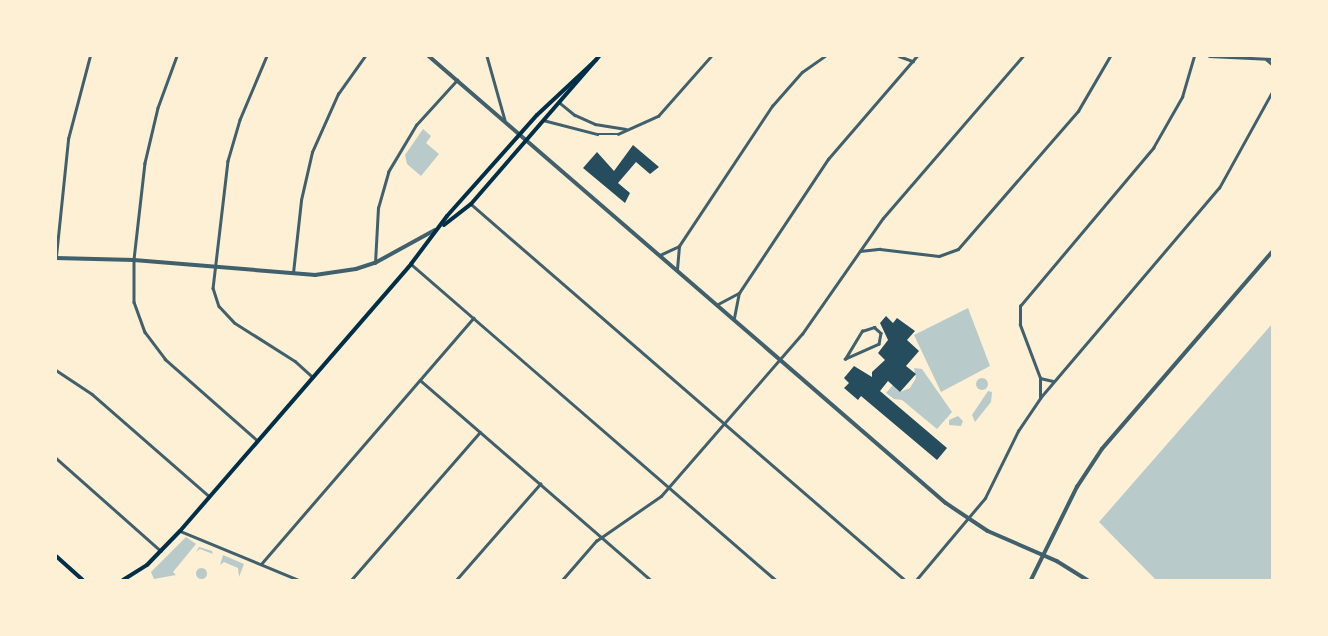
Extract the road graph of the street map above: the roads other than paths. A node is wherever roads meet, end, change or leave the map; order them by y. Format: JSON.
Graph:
{"nodes":[{"id":1,"x":90,"y":56,"type":"edge"},
{"id":2,"x":177,"y":56,"type":"edge"},
{"id":3,"x":268,"y":56,"type":"edge"},
{"id":4,"x":365,"y":56,"type":"edge"},
{"id":5,"x":429,"y":56,"type":"edge"},
{"id":6,"x":487,"y":56,"type":"edge"},
{"id":7,"x":599,"y":56,"type":"edge"},
{"id":8,"x":711,"y":56,"type":"edge"},
{"id":9,"x":825,"y":56,"type":"edge"},
{"id":10,"x":899,"y":56,"type":"edge"},
{"id":11,"x":917,"y":56,"type":"edge"},
{"id":12,"x":1024,"y":56,"type":"edge"},
{"id":13,"x":1110,"y":56,"type":"edge"},
{"id":14,"x":1194,"y":56,"type":"edge"},
{"id":15,"x":1208,"y":56,"type":"edge"},
{"id":16,"x":1272,"y":58,"type":"edge"},
{"id":17,"x":596,"y":60,"type":"junction"},
{"id":18,"x":1266,"y":60,"type":"junction"},
{"id":19,"x":913,"y":61,"type":"junction"},
{"id":20,"x":1272,"y":64,"type":"edge"},
{"id":21,"x":457,"y":80,"type":"junction"},
{"id":22,"x":1272,"y":92,"type":"edge"},
{"id":23,"x":560,"y":103,"type":"junction"},
{"id":24,"x":505,"y":120,"type":"junction"},
{"id":25,"x":544,"y":120,"type":"junction"},
{"id":26,"x":627,"y":129,"type":"junction"},
{"id":27,"x":521,"y":134,"type":"junction"},
{"id":28,"x":527,"y":139,"type":"junction"},
{"id":29,"x":471,"y":204,"type":"junction"},
{"id":30,"x":443,"y":226,"type":"junction"},
{"id":31,"x":679,"y":246,"type":"junction"},
{"id":32,"x":860,"y":251,"type":"junction"},
{"id":33,"x":1272,"y":252,"type":"edge"},
{"id":34,"x":660,"y":255,"type":"junction"},
{"id":35,"x":56,"y":257,"type":"edge"},
{"id":36,"x":134,"y":260,"type":"junction"},
{"id":37,"x":375,"y":263,"type":"junction"},
{"id":38,"x":411,"y":264,"type":"junction"},
{"id":39,"x":214,"y":266,"type":"junction"},
{"id":40,"x":677,"y":269,"type":"junction"},
{"id":41,"x":293,"y":274,"type":"junction"},
{"id":42,"x":739,"y":293,"type":"junction"},
{"id":43,"x":718,"y":304,"type":"junction"},
{"id":44,"x":473,"y":318,"type":"junction"},
{"id":45,"x":734,"y":318,"type":"junction"},
{"id":46,"x":780,"y":359,"type":"junction"},
{"id":47,"x":845,"y":360,"type":"joint"},
{"id":48,"x":56,"y":370,"type":"edge"},
{"id":49,"x":313,"y":377,"type":"junction"},
{"id":50,"x":1040,"y":378,"type":"junction"},
{"id":51,"x":420,"y":380,"type":"junction"},
{"id":52,"x":1054,"y":381,"type":"junction"},
{"id":53,"x":1040,"y":398,"type":"junction"},
{"id":54,"x":724,"y":423,"type":"junction"},
{"id":55,"x":480,"y":432,"type":"junction"},
{"id":56,"x":257,"y":440,"type":"junction"},
{"id":57,"x":56,"y":458,"type":"edge"},
{"id":58,"x":540,"y":484,"type":"junction"},
{"id":59,"x":669,"y":487,"type":"junction"},
{"id":60,"x":209,"y":496,"type":"junction"},
{"id":61,"x":969,"y":520,"type":"junction"},
{"id":62,"x":180,"y":531,"type":"junction"},
{"id":63,"x":602,"y":537,"type":"junction"},
{"id":64,"x":161,"y":551,"type":"junction"},
{"id":65,"x":1044,"y":555,"type":"junction"},
{"id":66,"x":56,"y":556,"type":"edge"},
{"id":67,"x":261,"y":564,"type":"junction"},
{"id":68,"x":132,"y":575,"type":"junction"},
{"id":69,"x":83,"y":580,"type":"edge"},
{"id":70,"x":124,"y":580,"type":"edge"},
{"id":71,"x":129,"y":580,"type":"edge"},
{"id":72,"x":299,"y":580,"type":"edge"},
{"id":73,"x":351,"y":580,"type":"edge"},
{"id":74,"x":456,"y":580,"type":"edge"},
{"id":75,"x":562,"y":580,"type":"edge"},
{"id":76,"x":651,"y":580,"type":"edge"},
{"id":77,"x":776,"y":580,"type":"edge"},
{"id":78,"x":905,"y":580,"type":"edge"},
{"id":79,"x":916,"y":580,"type":"edge"},
{"id":80,"x":1030,"y":580,"type":"edge"},
{"id":81,"x":1088,"y":580,"type":"edge"}],
"edges":[{"from":1,"to":35,"type":"street"},
{"from":2,"to":36,"type":"street"},
{"from":3,"to":39,"type":"street"},
{"from":4,"to":41,"type":"street"},
{"from":5,"to":21,"type":"street"},
{"from":6,"to":24,"type":"street"},
{"from":7,"to":17,"type":"main road"},
{"from":8,"to":26,"type":"street"},
{"from":9,"to":31,"type":"street"},
{"from":10,"to":19,"type":"street"},
{"from":11,"to":19,"type":"street"},
{"from":12,"to":32,"type":"street"},
{"from":13,"to":32,"type":"street"},
{"from":14,"to":50,"type":"street"},
{"from":15,"to":18,"type":"street"},
{"from":16,"to":18,"type":"street"},
{"from":17,"to":23,"type":"main road"},
{"from":17,"to":27,"type":"main road"},
{"from":18,"to":20,"type":"street"},
{"from":19,"to":42,"type":"street"},
{"from":21,"to":24,"type":"street"},
{"from":21,"to":37,"type":"street"},
{"from":22,"to":52,"type":"street"},
{"from":23,"to":25,"type":"main road"},
{"from":23,"to":26,"type":"street"},
{"from":24,"to":27,"type":"street"},
{"from":25,"to":26,"type":"street"},
{"from":25,"to":28,"type":"main road"},
{"from":27,"to":28,"type":"street"},
{"from":27,"to":30,"type":"main road"},
{"from":28,"to":29,"type":"main road"},
{"from":28,"to":34,"type":"street"},
{"from":29,"to":30,"type":"main road"},
{"from":29,"to":54,"type":"street"},
{"from":30,"to":37,"type":"street"},
{"from":30,"to":38,"type":"main road"},
{"from":31,"to":34,"type":"street"},
{"from":31,"to":40,"type":"street"},
{"from":32,"to":46,"type":"street"},
{"from":33,"to":65,"type":"street"},
{"from":34,"to":40,"type":"street"},
{"from":35,"to":36,"type":"street"},
{"from":36,"to":39,"type":"street"},
{"from":36,"to":56,"type":"street"},
{"from":37,"to":41,"type":"street"},
{"from":38,"to":44,"type":"street"},
{"from":38,"to":49,"type":"main road"},
{"from":39,"to":41,"type":"street"},
{"from":39,"to":49,"type":"street"},
{"from":40,"to":43,"type":"street"},
{"from":42,"to":43,"type":"street"},
{"from":42,"to":45,"type":"street"},
{"from":43,"to":45,"type":"street"},
{"from":44,"to":51,"type":"street"},
{"from":44,"to":59,"type":"street"},
{"from":45,"to":46,"type":"street"},
{"from":46,"to":54,"type":"street"},
{"from":46,"to":61,"type":"street"},
{"from":47,"to":47,"type":"street"},
{"from":48,"to":60,"type":"street"},
{"from":49,"to":56,"type":"main road"},
{"from":50,"to":52,"type":"street"},
{"from":50,"to":53,"type":"street"},
{"from":51,"to":55,"type":"street"},
{"from":51,"to":67,"type":"street"},
{"from":52,"to":53,"type":"street"},
{"from":53,"to":61,"type":"street"},
{"from":54,"to":59,"type":"street"},
{"from":54,"to":78,"type":"street"},
{"from":55,"to":58,"type":"street"},
{"from":55,"to":73,"type":"street"},
{"from":56,"to":60,"type":"main road"},
{"from":57,"to":64,"type":"street"},
{"from":58,"to":63,"type":"street"},
{"from":58,"to":74,"type":"street"},
{"from":59,"to":63,"type":"street"},
{"from":59,"to":77,"type":"street"},
{"from":60,"to":62,"type":"main road"},
{"from":61,"to":65,"type":"street"},
{"from":61,"to":79,"type":"street"},
{"from":62,"to":64,"type":"main road"},
{"from":62,"to":67,"type":"street"},
{"from":63,"to":75,"type":"street"},
{"from":63,"to":76,"type":"street"},
{"from":64,"to":68,"type":"main road"},
{"from":65,"to":80,"type":"street"},
{"from":65,"to":81,"type":"street"},
{"from":66,"to":69,"type":"main road"},
{"from":67,"to":72,"type":"street"},
{"from":68,"to":70,"type":"main road"},
{"from":68,"to":71,"type":"main road"}]}
